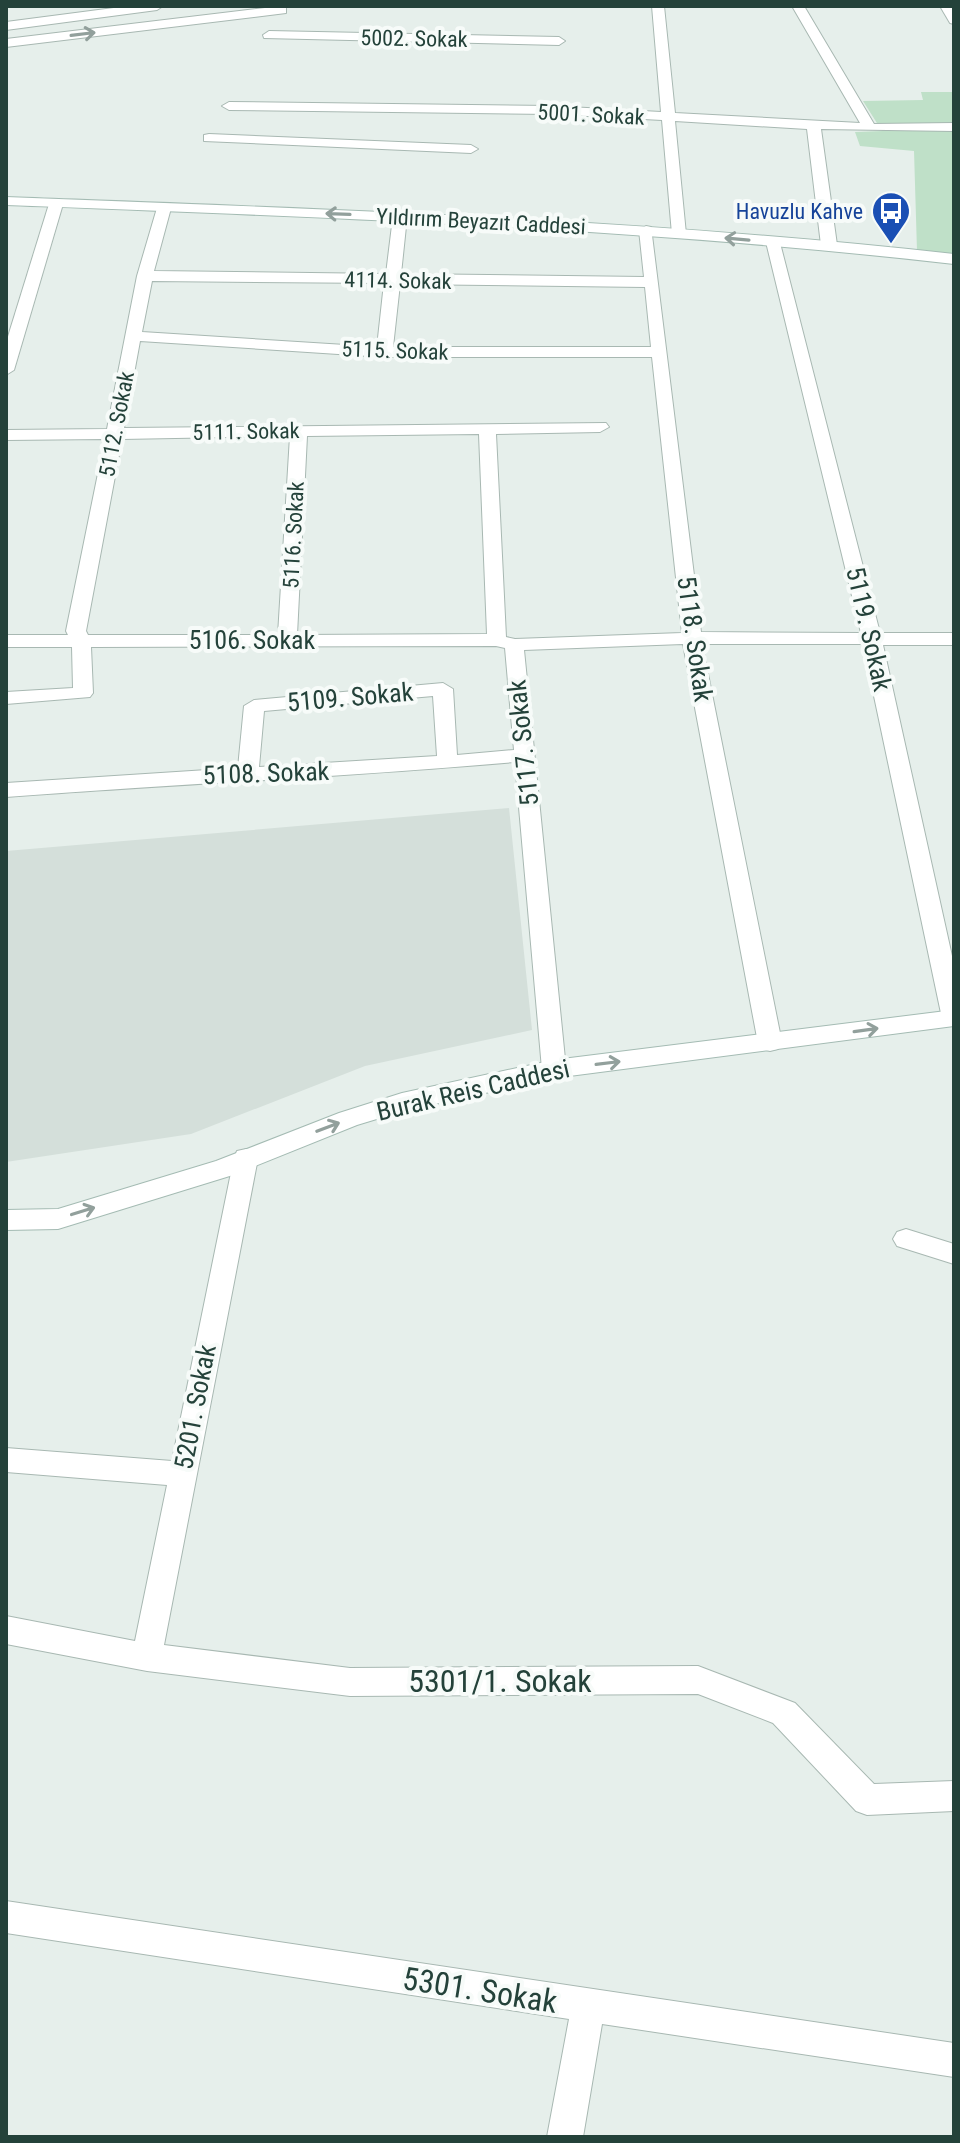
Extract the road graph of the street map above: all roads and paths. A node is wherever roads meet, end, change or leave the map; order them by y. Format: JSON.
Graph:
{"nodes":[{"id":1,"x":157,"y":6,"type":"edge"},
{"id":2,"x":658,"y":6,"type":"edge"},
{"id":3,"x":798,"y":6,"type":"edge"},
{"id":4,"x":282,"y":10,"type":"dead end"},
{"id":5,"x":6,"y":26,"type":"edge"},
{"id":6,"x":269,"y":35,"type":"dead end"},
{"id":7,"x":559,"y":41,"type":"dead end"},
{"id":8,"x":6,"y":43,"type":"edge"},
{"id":9,"x":229,"y":106,"type":"dead end"},
{"id":10,"x":667,"y":118,"type":"junction"},
{"id":11,"x":813,"y":124,"type":"junction"},
{"id":12,"x":954,"y":127,"type":"edge"},
{"id":13,"x":870,"y":128,"type":"junction"},
{"id":14,"x":209,"y":138,"type":"dead end"},
{"id":15,"x":471,"y":149,"type":"dead end"},
{"id":16,"x":6,"y":201,"type":"edge"},
{"id":17,"x":56,"y":204,"type":"junction"},
{"id":18,"x":164,"y":208,"type":"junction"},
{"id":19,"x":400,"y":217,"type":"junction"},
{"id":20,"x":646,"y":230,"type":"junction"},
{"id":21,"x":679,"y":234,"type":"junction"},
{"id":22,"x":774,"y":242,"type":"junction"},
{"id":23,"x":829,"y":245,"type":"junction"},
{"id":24,"x":954,"y":259,"type":"edge"},
{"id":25,"x":145,"y":276,"type":"junction"},
{"id":26,"x":393,"y":280,"type":"junction"},
{"id":27,"x":651,"y":282,"type":"junction"},
{"id":28,"x":134,"y":336,"type":"junction"},
{"id":29,"x":11,"y":343,"type":"edge"},
{"id":30,"x":384,"y":352,"type":"junction"},
{"id":31,"x":657,"y":352,"type":"junction"},
{"id":32,"x":6,"y":370,"type":"edge"},
{"id":33,"x":600,"y":427,"type":"dead end"},
{"id":34,"x":487,"y":428,"type":"junction"},
{"id":35,"x":299,"y":430,"type":"junction"},
{"id":36,"x":114,"y":434,"type":"junction"},
{"id":37,"x":6,"y":435,"type":"edge"},
{"id":38,"x":694,"y":638,"type":"junction"},
{"id":39,"x":954,"y":639,"type":"edge"},
{"id":40,"x":287,"y":640,"type":"junction"},
{"id":41,"x":872,"y":640,"type":"junction"},
{"id":42,"x":6,"y":641,"type":"edge"},
{"id":43,"x":81,"y":641,"type":"junction"},
{"id":44,"x":505,"y":642,"type":"junction"},
{"id":45,"x":6,"y":698,"type":"edge"},
{"id":46,"x":525,"y":755,"type":"junction"},
{"id":47,"x":447,"y":759,"type":"junction"},
{"id":48,"x":248,"y":774,"type":"junction"},
{"id":49,"x":6,"y":790,"type":"edge"},
{"id":50,"x":954,"y":1018,"type":"edge"},
{"id":51,"x":770,"y":1043,"type":"junction"},
{"id":52,"x":554,"y":1069,"type":"junction"},
{"id":53,"x":246,"y":1158,"type":"junction"},
{"id":54,"x":6,"y":1220,"type":"edge"},
{"id":55,"x":906,"y":1239,"type":"dead end"},
{"id":56,"x":954,"y":1254,"type":"edge"},
{"id":57,"x":6,"y":1460,"type":"edge"},
{"id":58,"x":182,"y":1474,"type":"junction"},
{"id":59,"x":6,"y":1630,"type":"edge"},
{"id":60,"x":147,"y":1657,"type":"junction"},
{"id":61,"x":954,"y":1796,"type":"edge"},
{"id":62,"x":6,"y":1917,"type":"edge"},
{"id":63,"x":588,"y":2006,"type":"junction"},
{"id":64,"x":954,"y":2060,"type":"edge"},
{"id":65,"x":565,"y":2137,"type":"edge"}],
"edges":[{"from":1,"to":5,"type":"street"},
{"from":2,"to":10,"type":"street"},
{"from":3,"to":13,"type":"street"},
{"from":8,"to":4,"type":"street","one_way":true},
{"from":6,"to":7,"type":"street","name":"5002. Sokak"},
{"from":9,"to":10,"type":"street","name":"5001. Sokak"},
{"from":10,"to":11,"type":"street","name":"5001. Sokak"},
{"from":10,"to":21,"type":"street"},
{"from":11,"to":13,"type":"street","name":"5001. Sokak"},
{"from":11,"to":23,"type":"street"},
{"from":12,"to":13,"type":"street","name":"5001. Sokak"},
{"from":14,"to":15,"type":"street"},
{"from":16,"to":17,"type":"street","name":"Yıldırım Beyazıt Caddesi"},
{"from":17,"to":18,"type":"street","name":"Yıldırım Beyazıt Caddesi"},
{"from":17,"to":29,"type":"street"},
{"from":19,"to":18,"type":"street","name":"Yıldırım Beyazıt Caddesi","one_way":true},
{"from":18,"to":25,"type":"street","name":"5112. Sokak"},
{"from":19,"to":20,"type":"street","name":"Yıldırım Beyazıt Caddesi"},
{"from":19,"to":26,"type":"street"},
{"from":20,"to":21,"type":"street","name":"Yıldırım Beyazıt Caddesi"},
{"from":20,"to":27,"type":"street","name":"5118. Sokak"},
{"from":22,"to":21,"type":"street","name":"Yıldırım Beyazıt Caddesi","one_way":true},
{"from":22,"to":23,"type":"street","name":"Yıldırım Beyazıt Caddesi"},
{"from":22,"to":41,"type":"street","name":"5119. Sokak"},
{"from":23,"to":24,"type":"street","name":"Yıldırım Beyazıt Caddesi"},
{"from":25,"to":26,"type":"street","name":"4114. Sokak"},
{"from":25,"to":28,"type":"street","name":"5112. Sokak"},
{"from":26,"to":27,"type":"street","name":"4114. Sokak"},
{"from":26,"to":30,"type":"street"},
{"from":27,"to":31,"type":"street","name":"5118. Sokak"},
{"from":28,"to":30,"type":"street","name":"5115. Sokak"},
{"from":28,"to":36,"type":"street","name":"5112. Sokak"},
{"from":29,"to":32,"type":"street"},
{"from":30,"to":31,"type":"street","name":"5115. Sokak"},
{"from":31,"to":38,"type":"street","name":"5118. Sokak"},
{"from":33,"to":34,"type":"street","name":"5111. Sokak"},
{"from":34,"to":35,"type":"street","name":"5111. Sokak"},
{"from":34,"to":44,"type":"street","name":"5117. Sokak"},
{"from":35,"to":36,"type":"street","name":"5111. Sokak"},
{"from":35,"to":40,"type":"street","name":"5116. Sokak"},
{"from":36,"to":37,"type":"street","name":"5111. Sokak"},
{"from":36,"to":43,"type":"street","name":"5112. Sokak"},
{"from":38,"to":41,"type":"street","name":"5106. Sokak"},
{"from":38,"to":44,"type":"street","name":"5106. Sokak"},
{"from":38,"to":51,"type":"street","name":"5118. Sokak"},
{"from":39,"to":41,"type":"street","name":"5106. Sokak"},
{"from":40,"to":43,"type":"street","name":"5106. Sokak"},
{"from":40,"to":44,"type":"street","name":"5106. Sokak"},
{"from":41,"to":50,"type":"street","name":"5119. Sokak"},
{"from":42,"to":43,"type":"street","name":"5106. Sokak"},
{"from":43,"to":45,"type":"street","name":"5112. Sokak"},
{"from":44,"to":46,"type":"street","name":"5117. Sokak"},
{"from":46,"to":47,"type":"street","name":"5108. Sokak"},
{"from":46,"to":52,"type":"street","name":"5117. Sokak"},
{"from":47,"to":48,"type":"street","name":"5108. Sokak"},
{"from":47,"to":48,"type":"street","name":"5109. Sokak"},
{"from":48,"to":49,"type":"street","name":"5108. Sokak"},
{"from":51,"to":50,"type":"street","name":"Burak Reis Caddesi","one_way":true},
{"from":52,"to":51,"type":"street","name":"Burak Reis Caddesi","one_way":true},
{"from":53,"to":52,"type":"street","name":"Burak Reis Caddesi","one_way":true},
{"from":54,"to":53,"type":"street","name":"Burak Reis Caddesi","one_way":true},
{"from":53,"to":58,"type":"street","name":"5201. Sokak"},
{"from":55,"to":56,"type":"street"},
{"from":57,"to":58,"type":"street"},
{"from":58,"to":60,"type":"street","name":"5201. Sokak"},
{"from":59,"to":60,"type":"street","name":"5301/1. Sokak"},
{"from":60,"to":61,"type":"street","name":"5301/1. Sokak"},
{"from":62,"to":63,"type":"street","name":"5301. Sokak"},
{"from":63,"to":64,"type":"street","name":"5301. Sokak"},
{"from":63,"to":65,"type":"street"}]}
